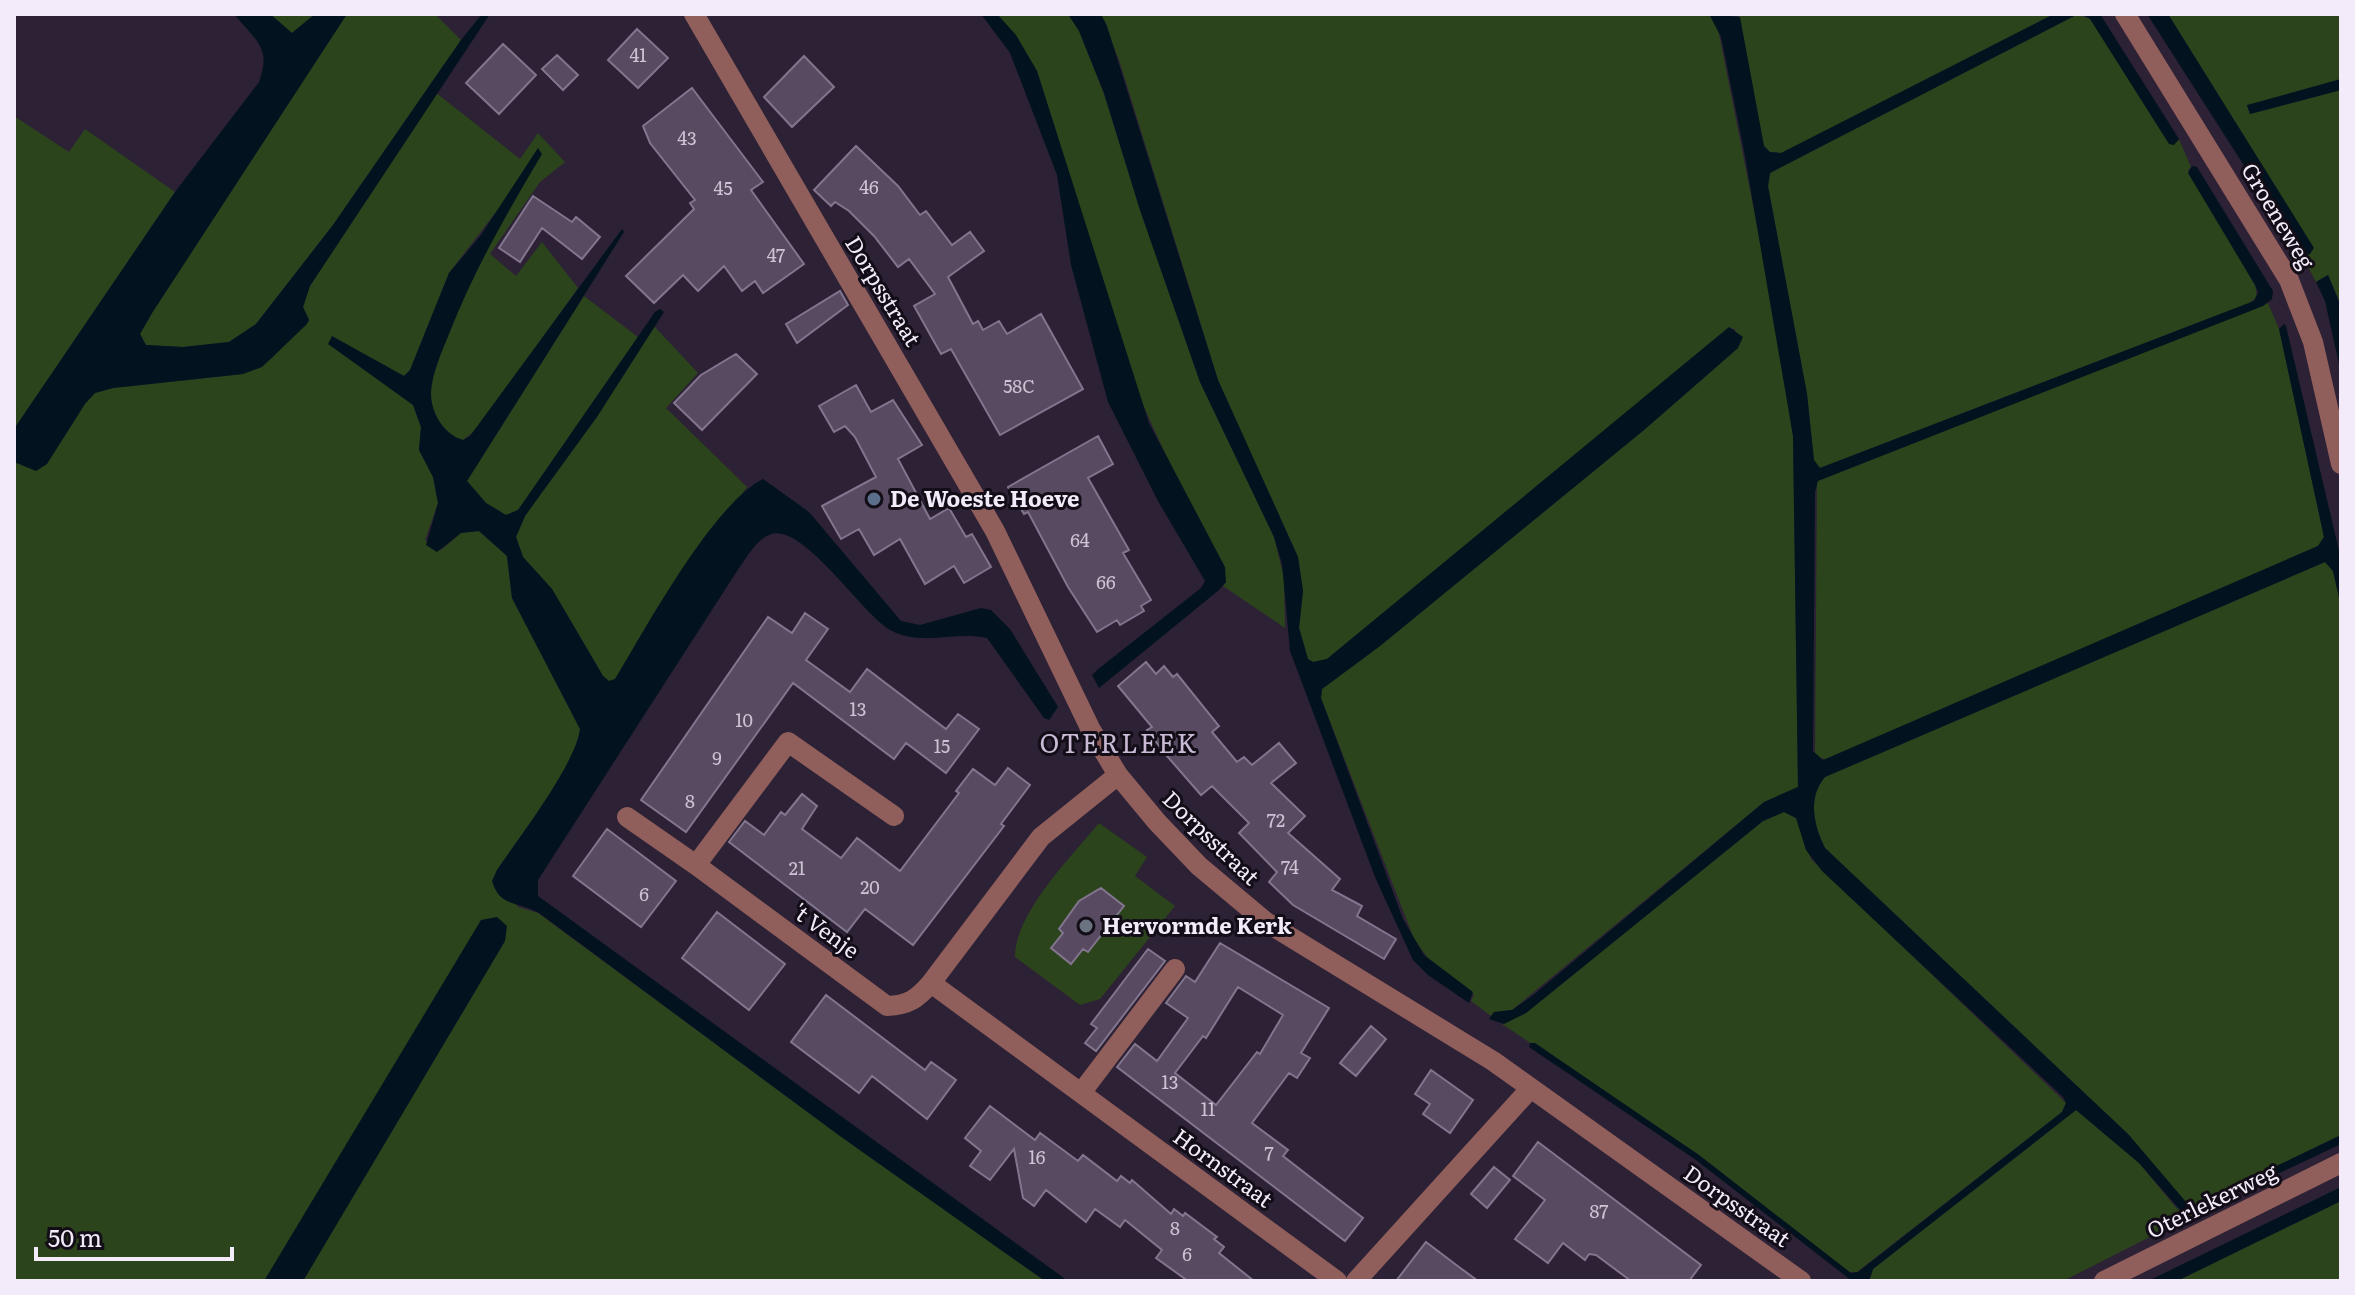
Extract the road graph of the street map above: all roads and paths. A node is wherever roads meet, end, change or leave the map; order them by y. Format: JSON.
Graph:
{"nodes":[{"id":1,"x":694,"y":14,"type":"edge"},
{"id":2,"x":2125,"y":14,"type":"edge"},
{"id":3,"x":2341,"y":464,"type":"edge"},
{"id":4,"x":1118,"y":775,"type":"junction"},
{"id":5,"x":894,"y":816,"type":"dead end"},
{"id":6,"x":627,"y":817,"type":"dead end"},
{"id":7,"x":696,"y":865,"type":"junction"},
{"id":8,"x":1175,"y":969,"type":"dead end"},
{"id":9,"x":931,"y":983,"type":"junction"},
{"id":10,"x":1530,"y":1089,"type":"junction"},
{"id":11,"x":1081,"y":1093,"type":"junction"},
{"id":12,"x":2341,"y":1163,"type":"edge"},
{"id":13,"x":1337,"y":1281,"type":"edge"},
{"id":14,"x":1356,"y":1281,"type":"edge"},
{"id":15,"x":1801,"y":1281,"type":"edge"},
{"id":16,"x":2104,"y":1281,"type":"edge"}],
"edges":[{"from":1,"to":4,"type":"street","name":"Dorpsstraat"},
{"from":2,"to":3,"type":"street","name":"Groeneweg"},
{"from":4,"to":9,"type":"street","name":"'t Venje"},
{"from":4,"to":10,"type":"street","name":"Dorpsstraat"},
{"from":5,"to":7,"type":"street"},
{"from":6,"to":7,"type":"street","name":"'t Venje"},
{"from":7,"to":9,"type":"street","name":"'t Venje"},
{"from":8,"to":11,"type":"street"},
{"from":9,"to":11,"type":"street","name":"Hornstraat"},
{"from":10,"to":14,"type":"street"},
{"from":10,"to":15,"type":"street","name":"Dorpsstraat"},
{"from":11,"to":13,"type":"street","name":"Hornstraat"},
{"from":12,"to":16,"type":"street","name":"Oterlekerweg"}]}
